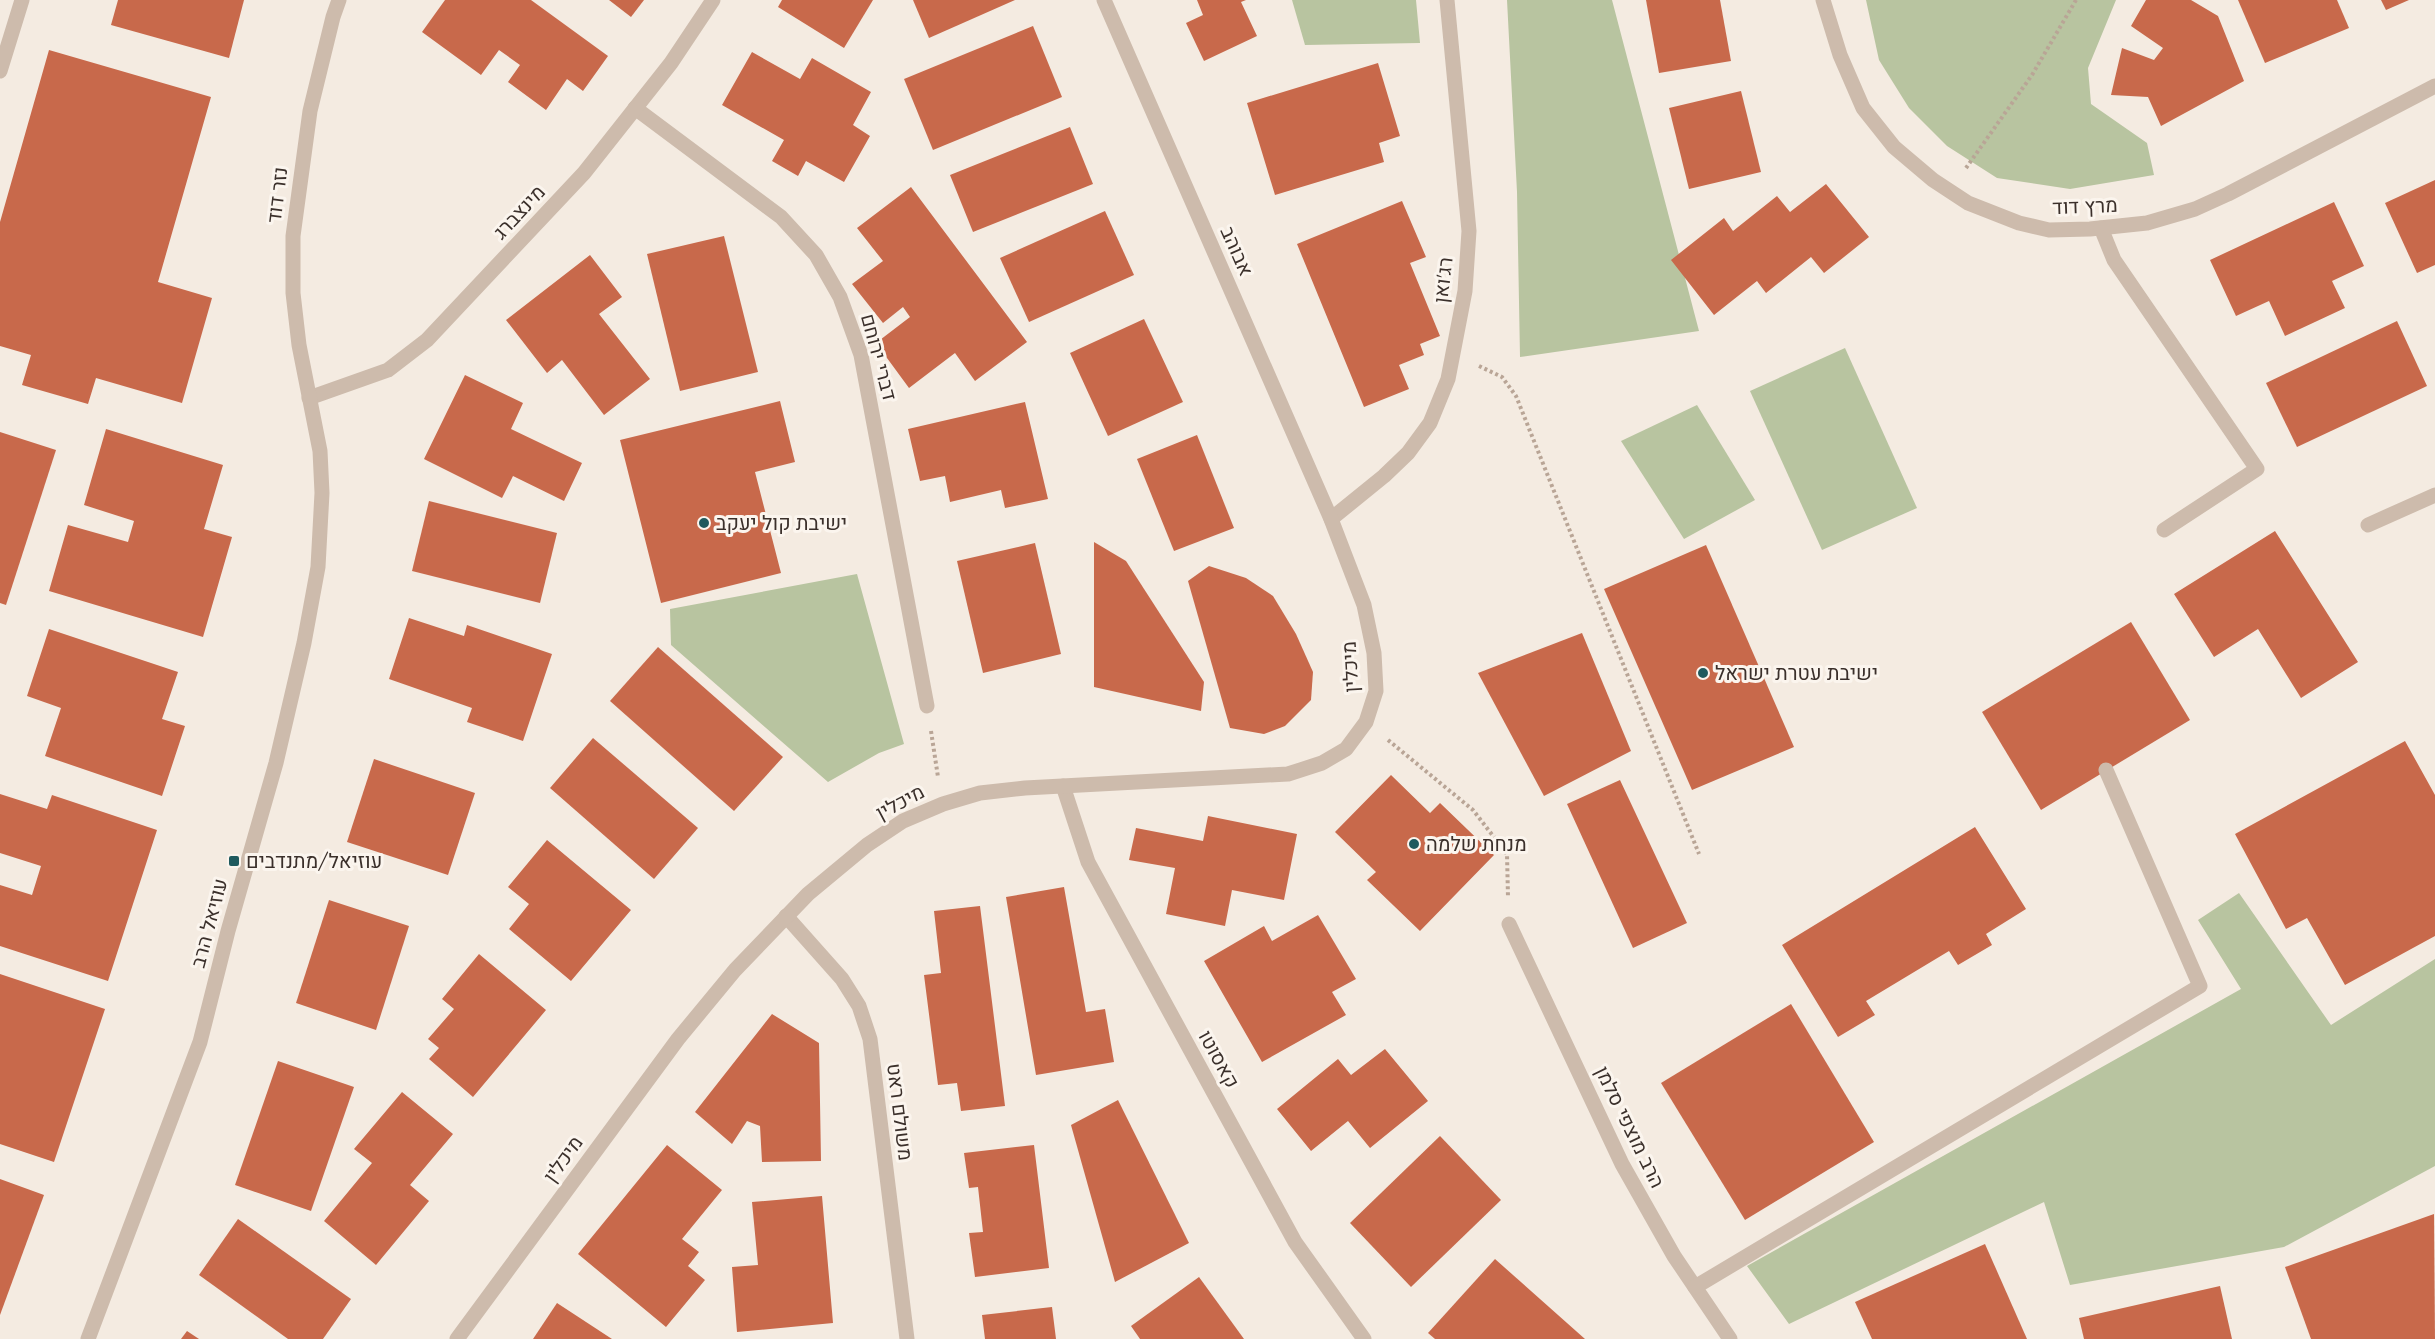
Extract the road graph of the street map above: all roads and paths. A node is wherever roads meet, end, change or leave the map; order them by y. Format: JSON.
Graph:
{"nodes":[{"id":1,"x":22,"y":0,"type":"edge"},
{"id":2,"x":339,"y":0,"type":"edge"},
{"id":3,"x":713,"y":0,"type":"edge"},
{"id":4,"x":1104,"y":0,"type":"edge"},
{"id":5,"x":1447,"y":0,"type":"edge"},
{"id":6,"x":1823,"y":0,"type":"edge"},
{"id":7,"x":2076,"y":0,"type":"edge"},
{"id":8,"x":0,"y":71,"type":"edge"},
{"id":9,"x":2435,"y":86,"type":"edge"},
{"id":10,"x":634,"y":108,"type":"junction"},
{"id":11,"x":1950,"y":191,"type":"junction"},
{"id":12,"x":2101,"y":228,"type":"junction"},
{"id":13,"x":1452,"y":358,"type":"junction"},
{"id":14,"x":309,"y":398,"type":"junction"},
{"id":15,"x":2435,"y":495,"type":"edge"},
{"id":16,"x":1331,"y":519,"type":"junction"},
{"id":17,"x":2368,"y":525,"type":"dead end"},
{"id":18,"x":2164,"y":530,"type":"dead end"},
{"id":19,"x":927,"y":706,"type":"joint"},
{"id":20,"x":1366,"y":722,"type":"junction"},
{"id":21,"x":2106,"y":770,"type":"dead end"},
{"id":22,"x":1063,"y":786,"type":"junction"},
{"id":23,"x":943,"y":804,"type":"junction"},
{"id":24,"x":1699,"y":854,"type":"dead end"},
{"id":25,"x":786,"y":916,"type":"junction"},
{"id":26,"x":1509,"y":924,"type":"joint"},
{"id":27,"x":1695,"y":1287,"type":"junction"},
{"id":28,"x":88,"y":1339,"type":"edge"},
{"id":29,"x":457,"y":1339,"type":"edge"},
{"id":30,"x":907,"y":1339,"type":"edge"},
{"id":31,"x":1364,"y":1339,"type":"edge"},
{"id":32,"x":1730,"y":1339,"type":"edge"}],
"edges":[{"from":1,"to":8,"type":"street"},
{"from":2,"to":14,"type":"street","name":"נזר דוד"},
{"from":3,"to":10,"type":"street","name":"מינצברג"},
{"from":4,"to":16,"type":"street","name":"אבוהב"},
{"from":5,"to":13,"type":"street","name":"רג'ואן"},
{"from":6,"to":11,"type":"street","name":"מרץ דוד"},
{"from":7,"to":11,"type":"path"},
{"from":9,"to":12,"type":"street","name":"מרץ דוד"},
{"from":10,"to":14,"type":"street","name":"מינצברג"},
{"from":10,"to":19,"type":"street","name":"דברי ירוחם"},
{"from":11,"to":12,"type":"street","name":"מרץ דוד"},
{"from":12,"to":18,"type":"street"},
{"from":13,"to":16,"type":"street","name":"רג'ואן"},
{"from":13,"to":24,"type":"path"},
{"from":14,"to":28,"type":"street","name":"עוזיאל הרב"},
{"from":15,"to":17,"type":"street"},
{"from":16,"to":20,"type":"street","name":"מיכלין"},
{"from":19,"to":23,"type":"path"},
{"from":20,"to":22,"type":"street","name":"מיכלין"},
{"from":20,"to":26,"type":"path"},
{"from":21,"to":27,"type":"street"},
{"from":22,"to":23,"type":"street","name":"מיכלין"},
{"from":22,"to":31,"type":"street","name":"קאסוטו"},
{"from":23,"to":25,"type":"street","name":"מיכלין"},
{"from":25,"to":29,"type":"street","name":"מיכלין"},
{"from":25,"to":30,"type":"street","name":"משולם ראט"},
{"from":26,"to":27,"type":"street","name":"הרב מוצפי סלמן"},
{"from":27,"to":32,"type":"street","name":"הרב מוצפי סלמן"}]}
